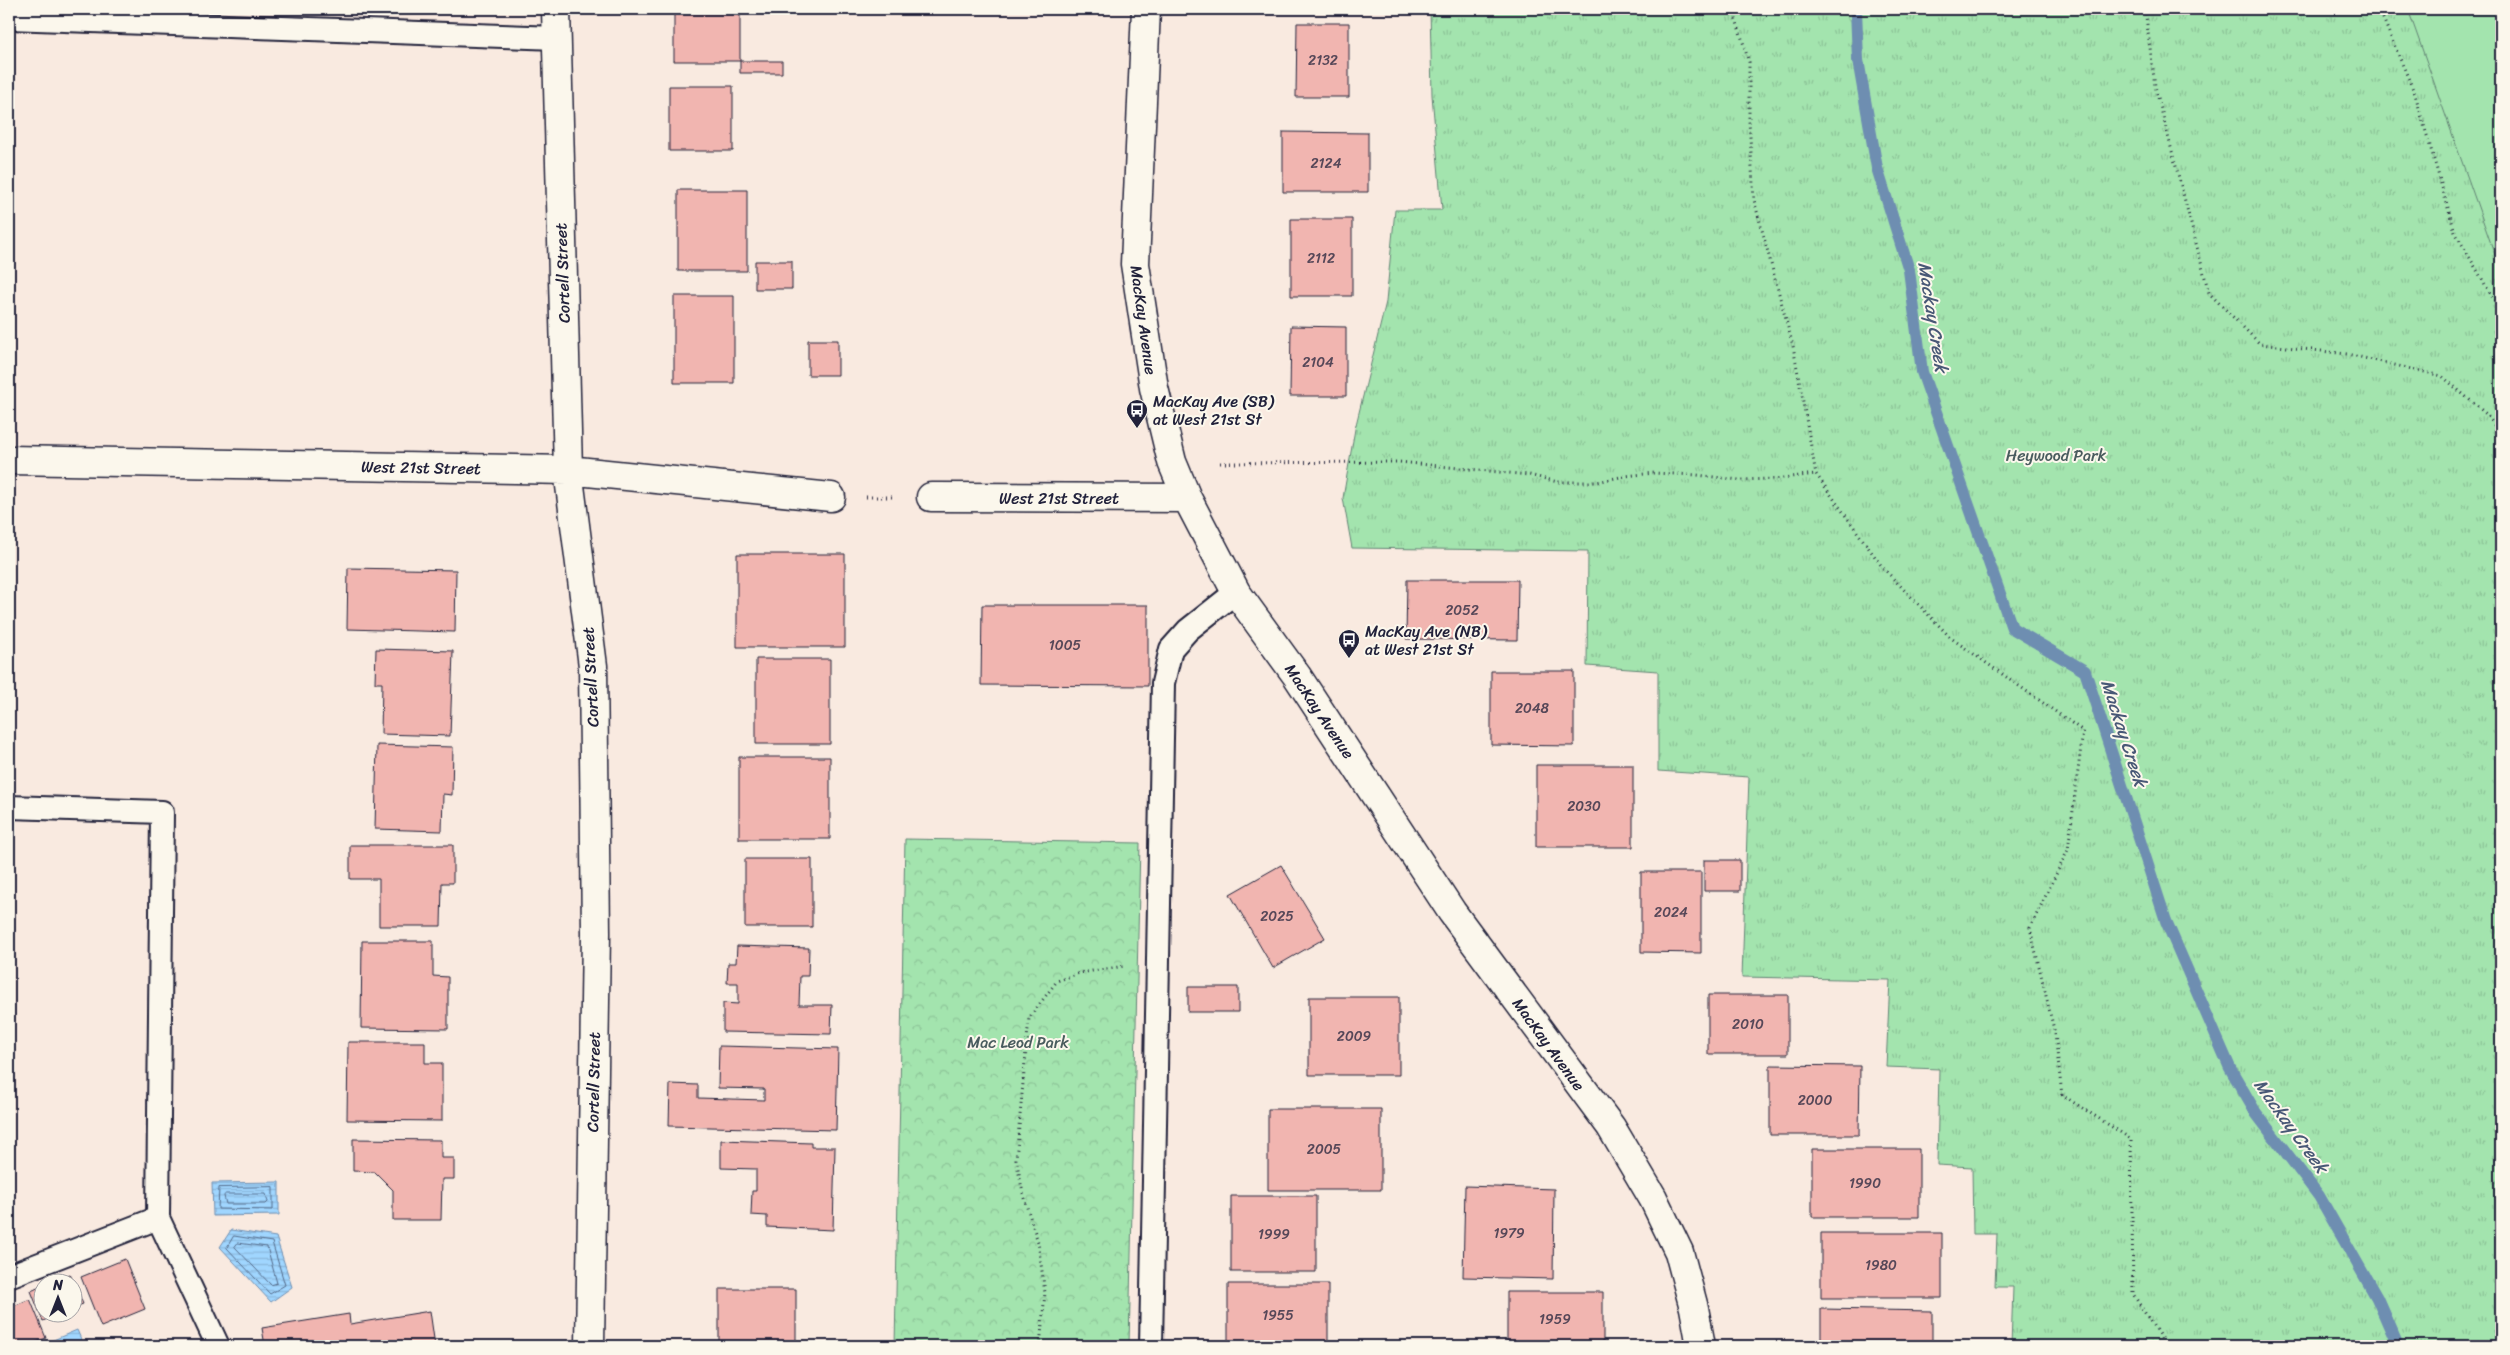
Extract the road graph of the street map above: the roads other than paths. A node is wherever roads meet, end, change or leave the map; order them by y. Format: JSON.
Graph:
{"nodes":[{"id":1,"x":556,"y":9,"type":"edge"},
{"id":2,"x":1146,"y":9,"type":"edge"},
{"id":3,"x":9,"y":18,"type":"edge"},
{"id":4,"x":556,"y":38,"type":"junction"},
{"id":5,"x":9,"y":460,"type":"edge"},
{"id":6,"x":568,"y":470,"type":"junction"},
{"id":7,"x":831,"y":497,"type":"road end"},
{"id":8,"x":931,"y":497,"type":"road end"},
{"id":9,"x":1187,"y":498,"type":"junction"},
{"id":10,"x":1236,"y":592,"type":"junction"},
{"id":11,"x":9,"y":806,"type":"edge"},
{"id":12,"x":158,"y":1218,"type":"junction"},
{"id":13,"x":9,"y":1276,"type":"edge"},
{"id":14,"x":218,"y":1346,"type":"edge"},
{"id":15,"x":590,"y":1346,"type":"edge"},
{"id":16,"x":1151,"y":1346,"type":"edge"},
{"id":17,"x":1701,"y":1346,"type":"edge"}],
"edges":[{"from":1,"to":4,"type":"street","name":"Cortell Street"},
{"from":2,"to":9,"type":"street","name":"MacKay Avenue"},
{"from":3,"to":4,"type":"lane"},
{"from":4,"to":6,"type":"street","name":"Cortell Street"},
{"from":5,"to":6,"type":"street","name":"West 21st Street"},
{"from":6,"to":7,"type":"street","name":"West 21st Street"},
{"from":6,"to":15,"type":"street","name":"Cortell Street"},
{"from":8,"to":9,"type":"street","name":"West 21st Street"},
{"from":9,"to":10,"type":"street","name":"MacKay Avenue"},
{"from":10,"to":16,"type":"lane"},
{"from":10,"to":17,"type":"street","name":"MacKay Avenue"},
{"from":11,"to":12,"type":"lane"},
{"from":12,"to":13,"type":"lane"},
{"from":12,"to":14,"type":"lane"}]}
